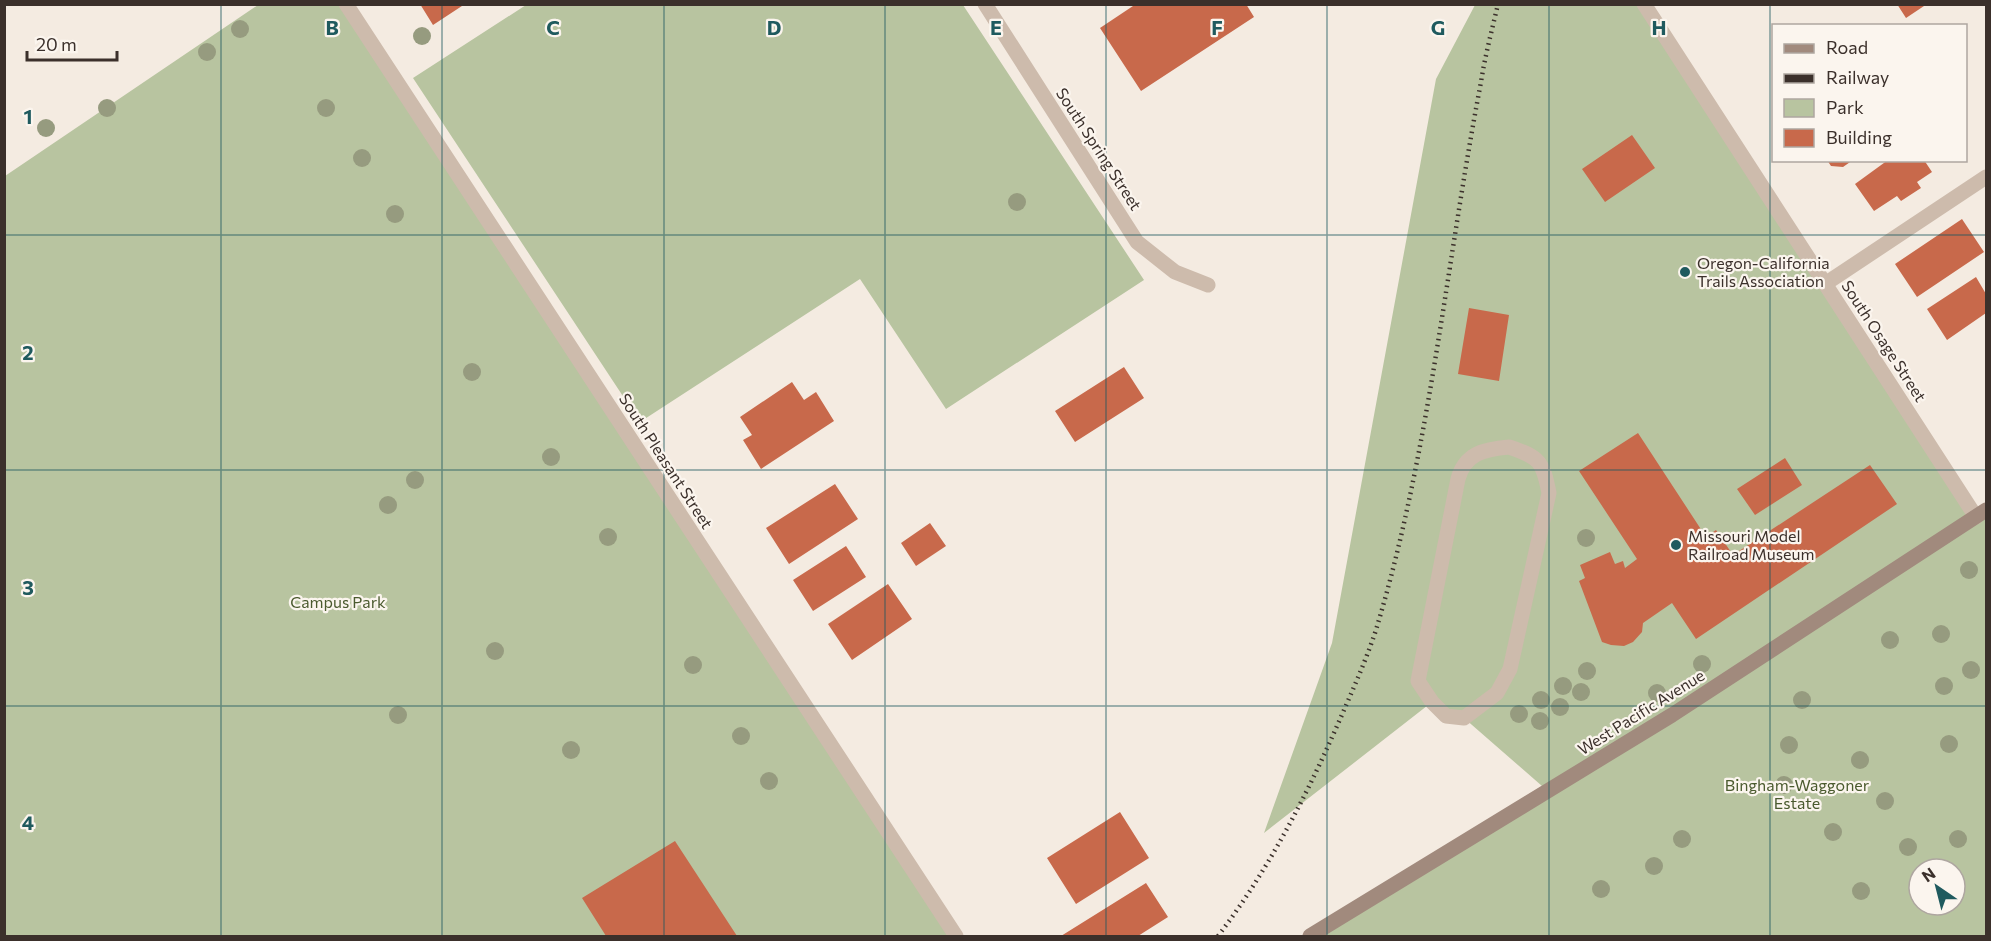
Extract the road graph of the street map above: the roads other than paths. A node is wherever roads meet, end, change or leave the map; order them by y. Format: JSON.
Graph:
{"nodes":[{"id":1,"x":346,"y":4,"type":"edge"},
{"id":2,"x":985,"y":4,"type":"edge"},
{"id":3,"x":1644,"y":4,"type":"edge"},
{"id":4,"x":1986,"y":177,"type":"edge"},
{"id":5,"x":1825,"y":284,"type":"junction"},
{"id":6,"x":1208,"y":285,"type":"dead end"},
{"id":7,"x":1981,"y":513,"type":"edge"},
{"id":8,"x":1418,"y":681,"type":"joint"},
{"id":9,"x":956,"y":936,"type":"edge"},
{"id":10,"x":1310,"y":936,"type":"edge"}],
"edges":[{"from":1,"to":9,"type":"street","name":"South Pleasant Street"},
{"from":2,"to":6,"type":"street","name":"South Spring Street"},
{"from":3,"to":5,"type":"street","name":"South Osage Street"},
{"from":4,"to":5,"type":"street"},
{"from":5,"to":7,"type":"street","name":"South Osage Street"},
{"from":7,"to":10,"type":"street","name":"West Pacific Avenue"},
{"from":8,"to":8,"type":"street"}]}
